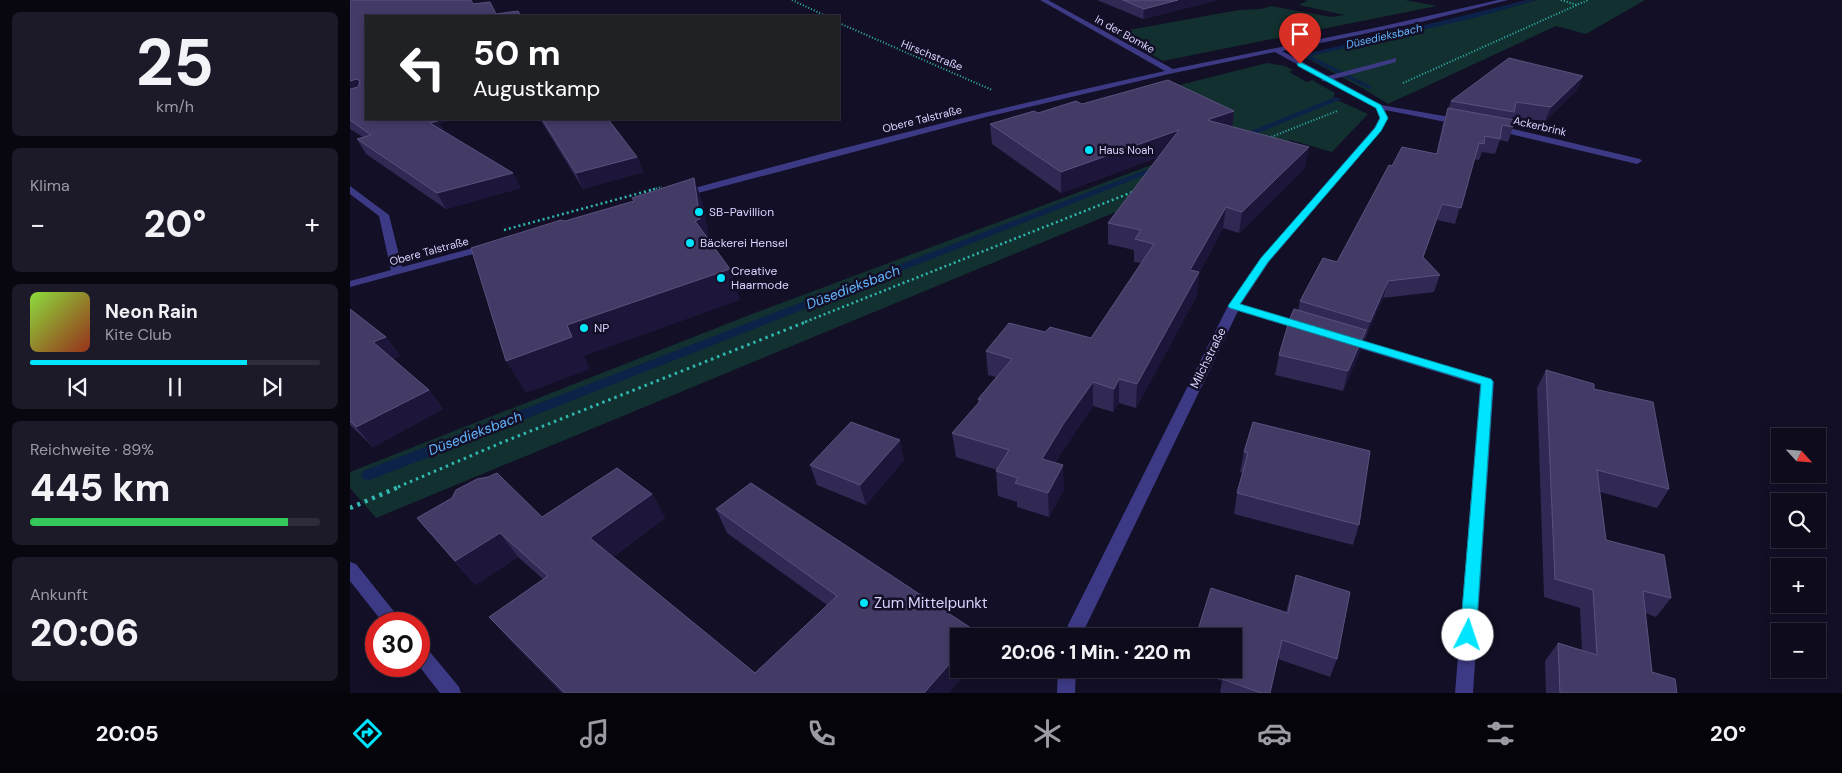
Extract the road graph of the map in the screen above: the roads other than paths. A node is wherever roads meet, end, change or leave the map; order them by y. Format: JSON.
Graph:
{"nodes":[{"id":1,"x":1042,"y":0,"type":"edge"},
{"id":2,"x":1505,"y":0,"type":"edge"},
{"id":3,"x":1276,"y":50,"type":"junction"},
{"id":4,"x":1392,"y":60,"type":"dead end"},
{"id":5,"x":1171,"y":72,"type":"junction"},
{"id":6,"x":1325,"y":79,"type":"junction"},
{"id":7,"x":1379,"y":107,"type":"junction"},
{"id":8,"x":1472,"y":124,"type":"edge"},
{"id":9,"x":1491,"y":128,"type":"edge"},
{"id":10,"x":1637,"y":161,"type":"dead end"},
{"id":11,"x":350,"y":188,"type":"edge"},
{"id":12,"x":673,"y":197,"type":"edge"},
{"id":13,"x":502,"y":244,"type":"edge"},
{"id":14,"x":397,"y":271,"type":"junction"},
{"id":15,"x":350,"y":284,"type":"edge"},
{"id":16,"x":1234,"y":306,"type":"junction"},
{"id":17,"x":1318,"y":331,"type":"edge"},
{"id":18,"x":1337,"y":337,"type":"edge"},
{"id":19,"x":350,"y":569,"type":"edge"},
{"id":20,"x":385,"y":612,"type":"edge"},
{"id":21,"x":1076,"y":628,"type":"edge"},
{"id":22,"x":430,"y":666,"type":"edge"},
{"id":23,"x":1067,"y":678,"type":"edge"},
{"id":24,"x":452,"y":693,"type":"edge"},
{"id":25,"x":1066,"y":693,"type":"edge"},
{"id":26,"x":1464,"y":693,"type":"edge"}],
"edges":[{"from":1,"to":5,"type":"street","name":"In der Bomke"},
{"from":2,"to":3,"type":"street","name":"Obere Talstraße"},
{"from":3,"to":5,"type":"street","name":"Obere Talstraße"},
{"from":3,"to":6,"type":"street"},
{"from":4,"to":6,"type":"street"},
{"from":5,"to":12,"type":"street","name":"Obere Talstraße"},
{"from":6,"to":7,"type":"street"},
{"from":7,"to":8,"type":"street"},
{"from":7,"to":16,"type":"street","name":"Milchstraße"},
{"from":9,"to":10,"type":"street","name":"Ackerbrink"},
{"from":11,"to":14,"type":"street"},
{"from":13,"to":14,"type":"street","name":"Obere Talstraße"},
{"from":14,"to":15,"type":"street","name":"Obere Talstraße"},
{"from":16,"to":17,"type":"street"},
{"from":16,"to":21,"type":"street","name":"Milchstraße"},
{"from":18,"to":26,"type":"street"},
{"from":19,"to":20,"type":"street"},
{"from":22,"to":24,"type":"street"},
{"from":23,"to":25,"type":"street"}]}
